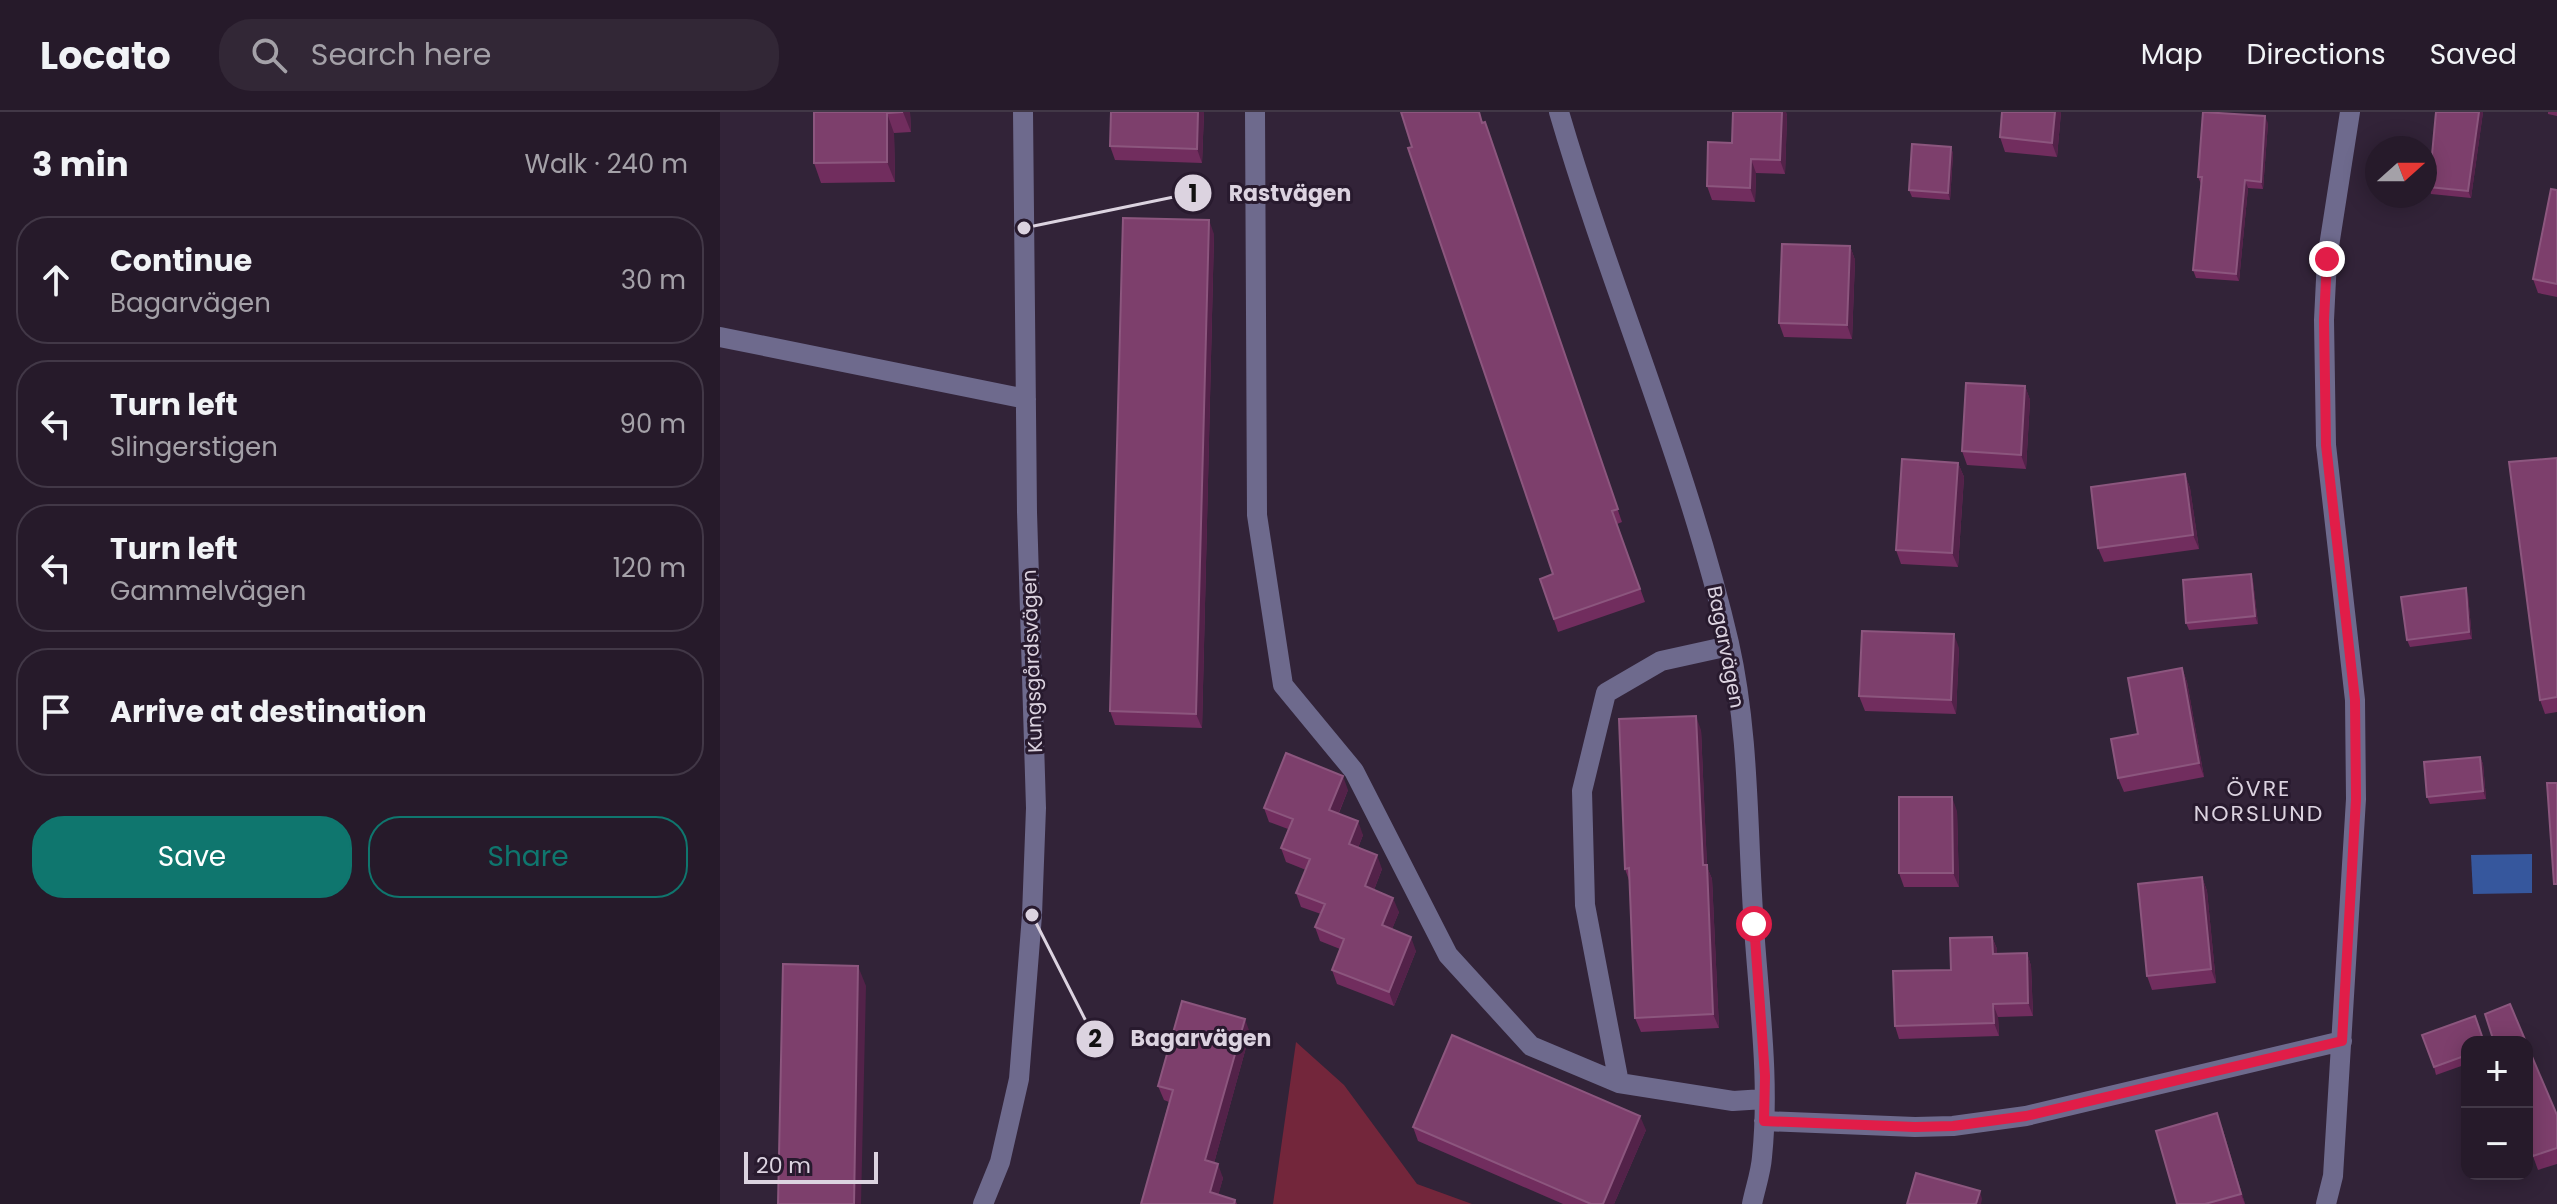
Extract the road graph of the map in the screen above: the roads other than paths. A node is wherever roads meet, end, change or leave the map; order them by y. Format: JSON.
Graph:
{"nodes":[{"id":1,"x":1023,"y":112,"type":"edge"},
{"id":2,"x":1255,"y":112,"type":"edge"},
{"id":3,"x":1559,"y":112,"type":"edge"},
{"id":4,"x":2350,"y":112,"type":"edge"},
{"id":5,"x":720,"y":337,"type":"edge"},
{"id":6,"x":1026,"y":399,"type":"junction"},
{"id":7,"x":1729,"y":646,"type":"junction"},
{"id":8,"x":2342,"y":1041,"type":"junction"},
{"id":9,"x":1619,"y":1083,"type":"junction"},
{"id":10,"x":1764,"y":1099,"type":"junction"},
{"id":11,"x":1764,"y":1121,"type":"junction"},
{"id":12,"x":983,"y":1204,"type":"edge"},
{"id":13,"x":1752,"y":1204,"type":"edge"},
{"id":14,"x":2326,"y":1204,"type":"edge"}],
"edges":[{"from":1,"to":6,"type":"street","name":"Kungsgårdsvägen"},
{"from":2,"to":9,"type":"street"},
{"from":3,"to":7,"type":"street","name":"Bagarvägen"},
{"from":4,"to":8,"type":"street"},
{"from":5,"to":6,"type":"street"},
{"from":6,"to":12,"type":"street","name":"Kungsgårdsvägen"},
{"from":7,"to":9,"type":"street"},
{"from":7,"to":10,"type":"street","name":"Bagarvägen"},
{"from":8,"to":11,"type":"street"},
{"from":8,"to":14,"type":"street"},
{"from":9,"to":10,"type":"street"},
{"from":10,"to":11,"type":"street","name":"Bagarvägen"},
{"from":11,"to":13,"type":"street","name":"Bagarvägen"}]}
